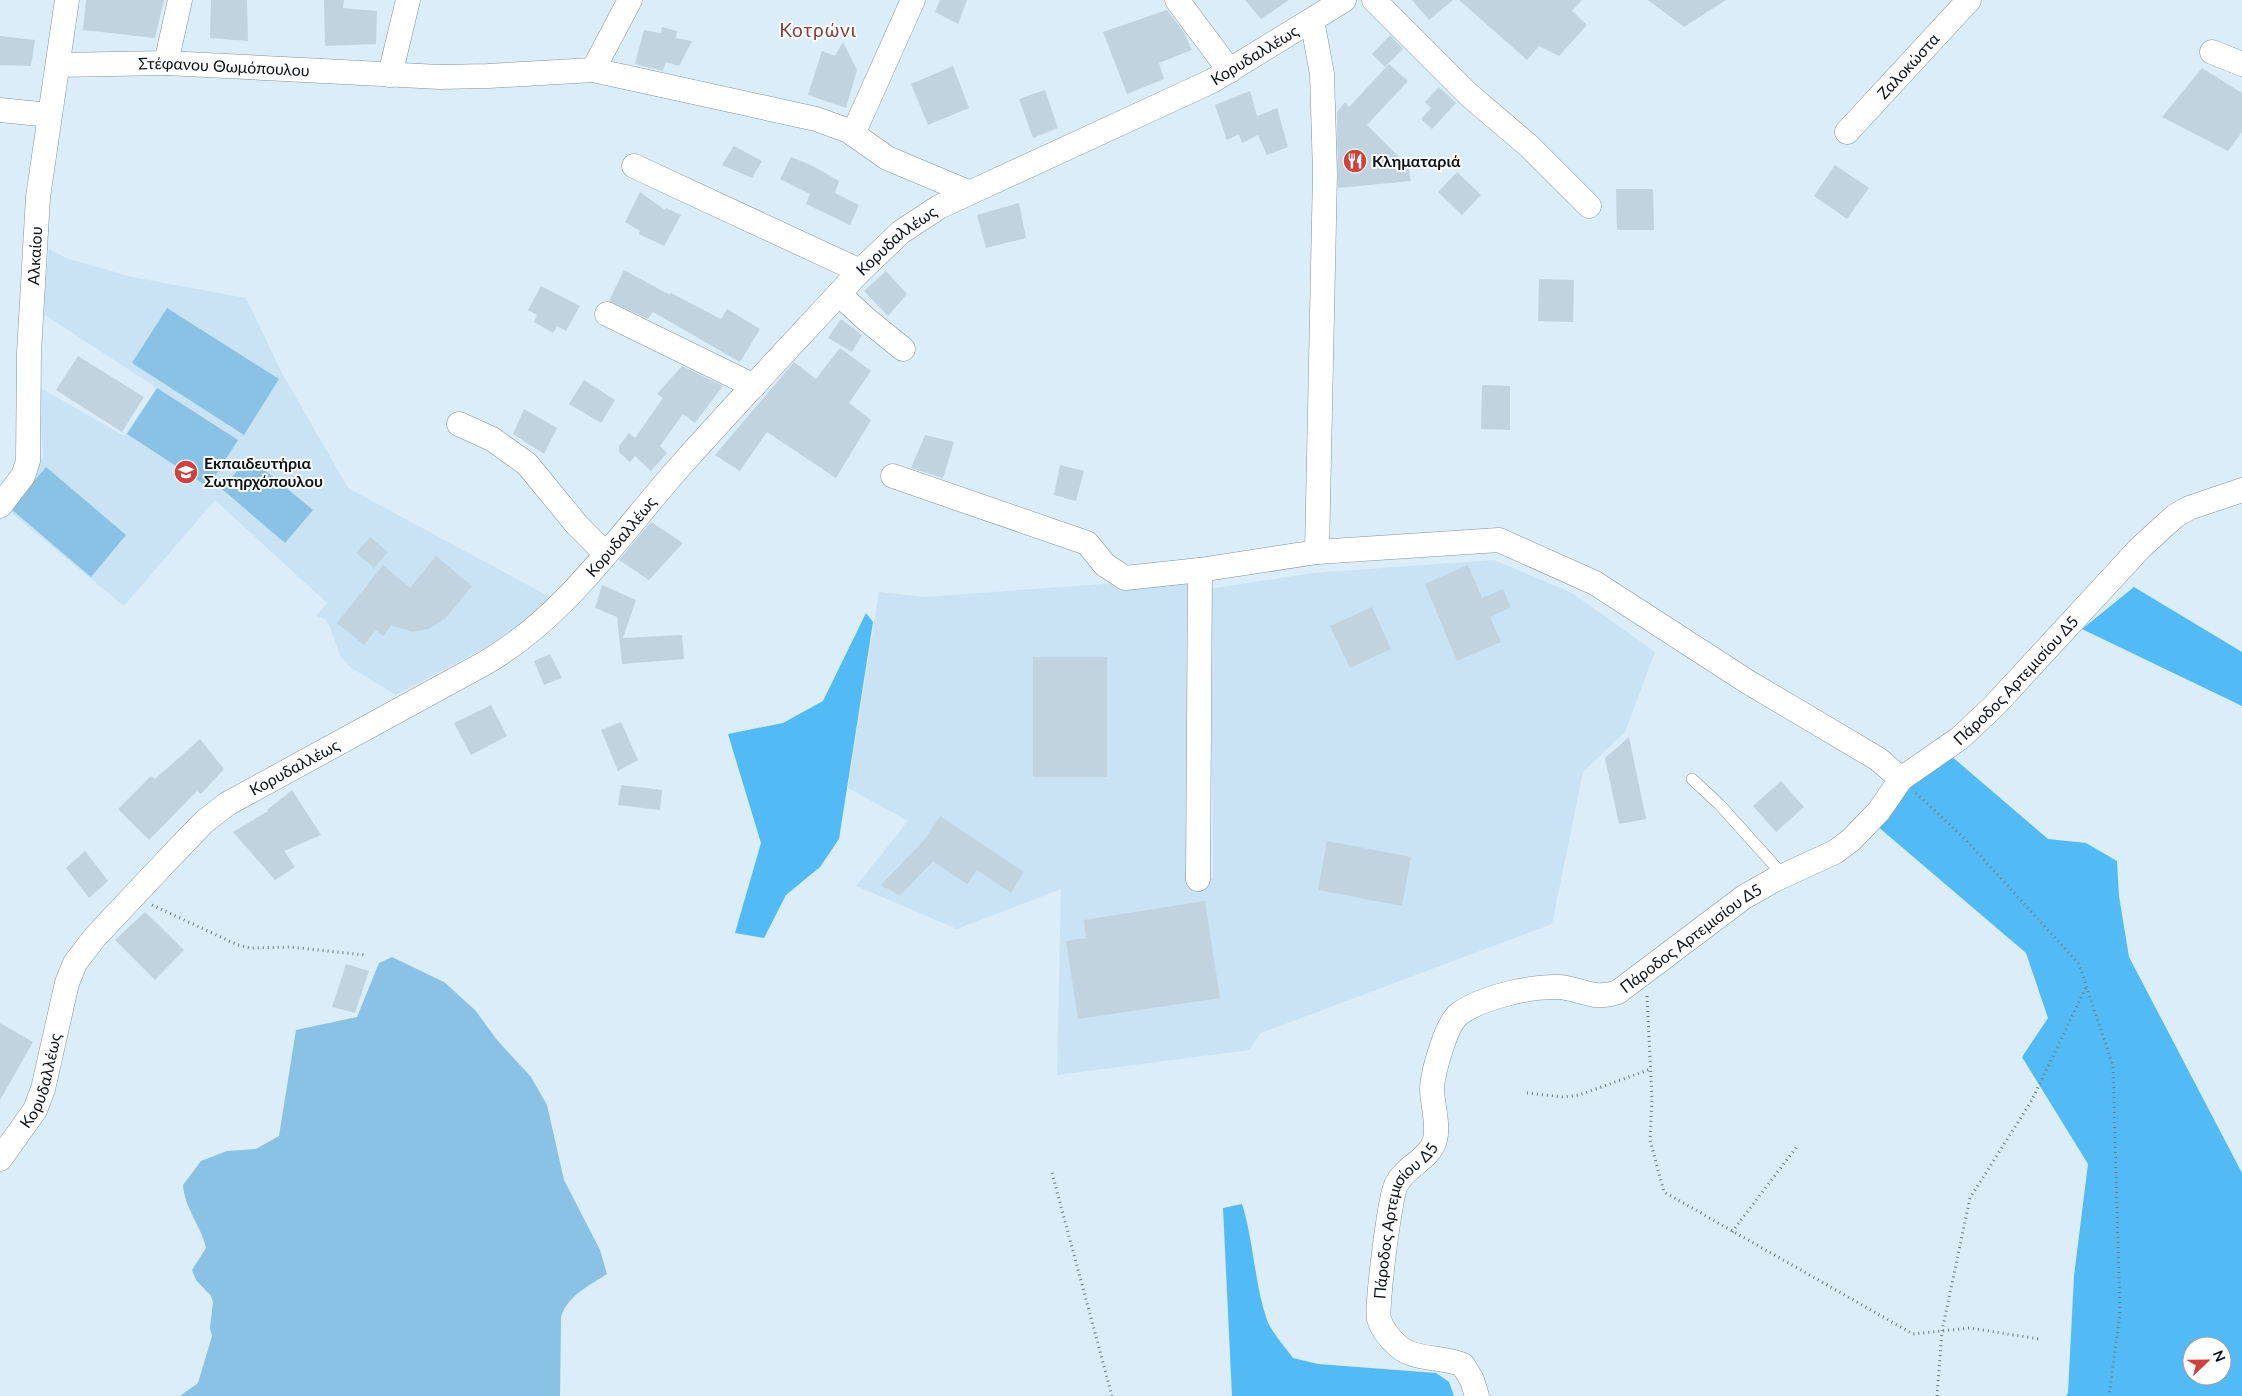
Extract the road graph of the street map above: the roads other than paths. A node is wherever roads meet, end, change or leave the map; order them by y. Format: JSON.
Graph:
{"nodes":[{"id":1,"x":67,"y":0,"type":"edge"},
{"id":2,"x":180,"y":0,"type":"edge"},
{"id":3,"x":408,"y":0,"type":"edge"},
{"id":4,"x":630,"y":0,"type":"edge"},
{"id":5,"x":913,"y":0,"type":"edge"},
{"id":6,"x":1177,"y":0,"type":"edge"},
{"id":7,"x":1344,"y":0,"type":"edge"},
{"id":8,"x":1374,"y":0,"type":"edge"},
{"id":9,"x":1969,"y":0,"type":"edge"},
{"id":10,"x":1312,"y":20,"type":"junction"},
{"id":11,"x":2212,"y":52,"type":"dead end"},
{"id":12,"x":166,"y":64,"type":"junction"},
{"id":13,"x":2242,"y":64,"type":"edge"},
{"id":14,"x":58,"y":65,"type":"junction"},
{"id":15,"x":593,"y":70,"type":"junction"},
{"id":16,"x":1230,"y":71,"type":"junction"},
{"id":17,"x":390,"y":75,"type":"junction"},
{"id":18,"x":0,"y":110,"type":"edge"},
{"id":19,"x":49,"y":115,"type":"junction"},
{"id":20,"x":1847,"y":132,"type":"dead end"},
{"id":21,"x":853,"y":134,"type":"junction"},
{"id":22,"x":634,"y":166,"type":"dead end"},
{"id":23,"x":968,"y":192,"type":"junction"},
{"id":24,"x":1589,"y":206,"type":"dead end"},
{"id":25,"x":860,"y":271,"type":"junction"},
{"id":26,"x":839,"y":294,"type":"junction"},
{"id":27,"x":607,"y":314,"type":"dead end"},
{"id":28,"x":903,"y":349,"type":"dead end"},
{"id":29,"x":754,"y":386,"type":"junction"},
{"id":30,"x":460,"y":424,"type":"dead end"},
{"id":31,"x":893,"y":476,"type":"dead end"},
{"id":32,"x":2242,"y":490,"type":"edge"},
{"id":33,"x":0,"y":506,"type":"edge"},
{"id":34,"x":1317,"y":552,"type":"junction"},
{"id":35,"x":605,"y":553,"type":"junction"},
{"id":36,"x":1200,"y":570,"type":"junction"},
{"id":37,"x":1692,"y":779,"type":"dead end"},
{"id":38,"x":1901,"y":779,"type":"junction"},
{"id":39,"x":1783,"y":875,"type":"junction"},
{"id":40,"x":1198,"y":879,"type":"dead end"},
{"id":41,"x":0,"y":1160,"type":"edge"},
{"id":42,"x":1477,"y":1396,"type":"edge"}],
"edges":[{"from":1,"to":14,"type":"street","name":"Αλκαίου"},
{"from":2,"to":12,"type":"street"},
{"from":3,"to":17,"type":"street"},
{"from":4,"to":15,"type":"street"},
{"from":5,"to":21,"type":"street"},
{"from":6,"to":16,"type":"street"},
{"from":7,"to":10,"type":"street","name":"Κορυδαλλέως"},
{"from":8,"to":24,"type":"street"},
{"from":9,"to":20,"type":"street","name":"Ζαλοκώστα"},
{"from":10,"to":16,"type":"street","name":"Κορυδαλλέως"},
{"from":10,"to":34,"type":"street"},
{"from":11,"to":13,"type":"street"},
{"from":12,"to":14,"type":"street","name":"Στέφανου Θωμόπουλου"},
{"from":12,"to":17,"type":"street","name":"Στέφανου Θωμόπουλου"},
{"from":14,"to":19,"type":"street","name":"Αλκαίου"},
{"from":15,"to":17,"type":"street","name":"Στέφανου Θωμόπουλου"},
{"from":15,"to":21,"type":"street","name":"Στέφανου Θωμόπουλου"},
{"from":16,"to":23,"type":"street","name":"Κορυδαλλέως"},
{"from":18,"to":19,"type":"street"},
{"from":19,"to":33,"type":"street","name":"Αλκαίου"},
{"from":21,"to":23,"type":"street","name":"Στέφανου Θωμόπουλου"},
{"from":22,"to":25,"type":"street"},
{"from":23,"to":25,"type":"street","name":"Κορυδαλλέως"},
{"from":25,"to":26,"type":"street","name":"Κορυδαλλέως"},
{"from":26,"to":28,"type":"street"},
{"from":26,"to":29,"type":"street","name":"Κορυδαλλέως"},
{"from":27,"to":29,"type":"street"},
{"from":29,"to":35,"type":"street","name":"Κορυδαλλέως"},
{"from":30,"to":35,"type":"street"},
{"from":31,"to":36,"type":"street"},
{"from":32,"to":38,"type":"street","name":"Πάροδος Αρτεμισίου Δ5"},
{"from":34,"to":36,"type":"street"},
{"from":34,"to":38,"type":"street"},
{"from":35,"to":41,"type":"street","name":"Κορυδαλλέως"},
{"from":36,"to":40,"type":"street"},
{"from":37,"to":39,"type":"lane"},
{"from":38,"to":39,"type":"street","name":"Πάροδος Αρτεμισίου Δ5"},
{"from":39,"to":42,"type":"street","name":"Πάροδος Αρτεμισίου Δ5"}]}
